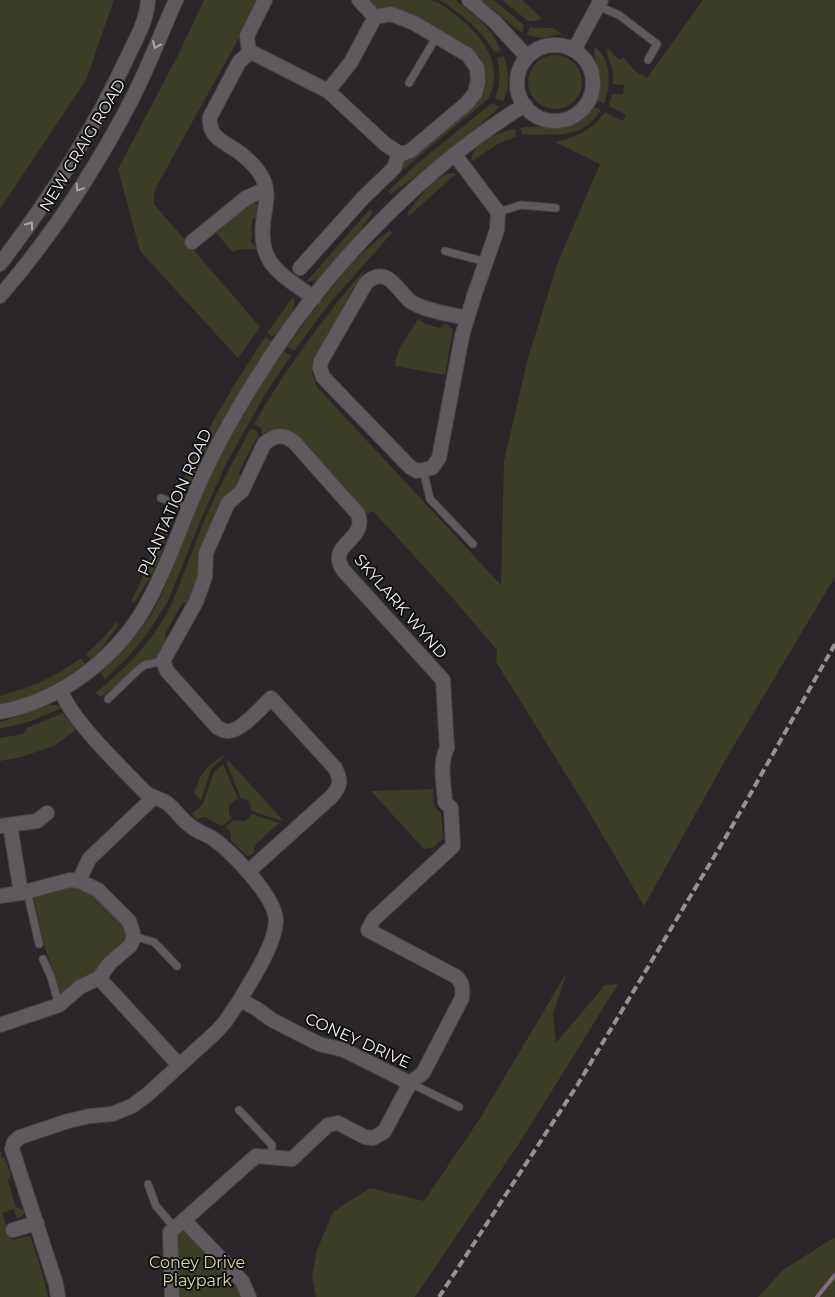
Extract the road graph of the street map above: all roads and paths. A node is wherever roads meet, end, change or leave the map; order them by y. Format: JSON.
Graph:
{"nodes":[{"id":1,"x":148,"y":0,"type":"edge"},
{"id":2,"x":176,"y":0,"type":"edge"},
{"id":3,"x":265,"y":0,"type":"edge"},
{"id":4,"x":359,"y":0,"type":"edge"},
{"id":5,"x":469,"y":0,"type":"edge"},
{"id":6,"x":599,"y":3,"type":"edge"},
{"id":7,"x":375,"y":17,"type":"junction"},
{"id":8,"x":437,"y":36,"type":"junction"},
{"id":9,"x":574,"y":50,"type":"junction"},
{"id":10,"x":248,"y":53,"type":"junction"},
{"id":11,"x":526,"y":57,"type":"junction"},
{"id":12,"x":648,"y":60,"type":"dead end"},
{"id":13,"x":409,"y":84,"type":"dead end"},
{"id":14,"x":328,"y":90,"type":"junction"},
{"id":15,"x":525,"y":105,"type":"junction"},
{"id":16,"x":399,"y":153,"type":"junction"},
{"id":17,"x":455,"y":155,"type":"junction"},
{"id":18,"x":266,"y":189,"type":"junction"},
{"id":19,"x":556,"y":208,"type":"dead end"},
{"id":20,"x":498,"y":212,"type":"junction"},
{"id":21,"x":192,"y":242,"type":"dead end"},
{"id":22,"x":445,"y":251,"type":"dead end"},
{"id":23,"x":486,"y":262,"type":"junction"},
{"id":24,"x":0,"y":264,"type":"edge"},
{"id":25,"x":300,"y":268,"type":"dead end"},
{"id":26,"x":0,"y":296,"type":"edge"},
{"id":27,"x":314,"y":298,"type":"junction"},
{"id":28,"x":467,"y":318,"type":"junction"},
{"id":29,"x":423,"y":470,"type":"junction"},
{"id":30,"x":161,"y":498,"type":"dead end"},
{"id":31,"x":188,"y":508,"type":"junction"},
{"id":32,"x":474,"y":544,"type":"dead end"},
{"id":33,"x":163,"y":661,"type":"junction"},
{"id":34,"x":61,"y":690,"type":"junction"},
{"id":35,"x":108,"y":699,"type":"dead end"},
{"id":36,"x":0,"y":712,"type":"edge"},
{"id":37,"x":153,"y":798,"type":"junction"},
{"id":38,"x":47,"y":813,"type":"dead end"},
{"id":39,"x":5,"y":826,"type":"edge"},
{"id":40,"x":248,"y":872,"type":"junction"},
{"id":41,"x":79,"y":881,"type":"junction"},
{"id":42,"x":24,"y":892,"type":"junction"},
{"id":43,"x":0,"y":896,"type":"edge"},
{"id":44,"x":133,"y":936,"type":"junction"},
{"id":45,"x":39,"y":944,"type":"dead end"},
{"id":46,"x":43,"y":959,"type":"dead end"},
{"id":47,"x":177,"y":966,"type":"dead end"},
{"id":48,"x":99,"y":978,"type":"junction"},
{"id":49,"x":240,"y":1000,"type":"junction"},
{"id":50,"x":59,"y":1005,"type":"junction"},
{"id":51,"x":0,"y":1025,"type":"edge"},
{"id":52,"x":179,"y":1066,"type":"junction"},
{"id":53,"x":410,"y":1083,"type":"junction"},
{"id":54,"x":459,"y":1107,"type":"dead end"},
{"id":55,"x":239,"y":1110,"type":"dead end"},
{"id":56,"x":6,"y":1149,"type":"edge"},
{"id":57,"x":271,"y":1157,"type":"junction"},
{"id":58,"x":148,"y":1184,"type":"dead end"},
{"id":59,"x":37,"y":1223,"type":"junction"},
{"id":60,"x":180,"y":1224,"type":"junction"},
{"id":61,"x":13,"y":1230,"type":"dead end"},
{"id":62,"x":58,"y":1297,"type":"edge"},
{"id":63,"x":172,"y":1297,"type":"edge"},
{"id":64,"x":249,"y":1297,"type":"edge"}],
"edges":[{"from":24,"to":1,"type":"street","name":"NEW CRAIG ROAD","one_way":true},
{"from":2,"to":26,"type":"street","name":"NEW CRAIG ROAD","one_way":true},
{"from":3,"to":10,"type":"street"},
{"from":4,"to":7,"type":"street"},
{"from":5,"to":11,"type":"street"},
{"from":6,"to":9,"type":"street"},
{"from":6,"to":12,"type":"lane"},
{"from":7,"to":8,"type":"street"},
{"from":7,"to":14,"type":"street"},
{"from":8,"to":13,"type":"lane"},
{"from":8,"to":16,"type":"street"},
{"from":9,"to":11,"type":"street"},
{"from":9,"to":15,"type":"street"},
{"from":10,"to":14,"type":"street"},
{"from":10,"to":18,"type":"street"},
{"from":11,"to":15,"type":"street"},
{"from":14,"to":16,"type":"street"},
{"from":15,"to":17,"type":"street","name":"PLANTATION ROAD"},
{"from":16,"to":25,"type":"street"},
{"from":17,"to":20,"type":"street"},
{"from":17,"to":27,"type":"street","name":"PLANTATION ROAD"},
{"from":18,"to":21,"type":"street"},
{"from":18,"to":27,"type":"street"},
{"from":19,"to":20,"type":"lane"},
{"from":20,"to":23,"type":"street"},
{"from":22,"to":23,"type":"lane"},
{"from":23,"to":28,"type":"street"},
{"from":27,"to":31,"type":"street","name":"PLANTATION ROAD"},
{"from":28,"to":29,"type":"street"},
{"from":28,"to":29,"type":"street"},
{"from":29,"to":32,"type":"lane"},
{"from":30,"to":31,"type":"lane"},
{"from":31,"to":34,"type":"street","name":"PLANTATION ROAD"},
{"from":33,"to":35,"type":"lane"},
{"from":33,"to":40,"type":"street"},
{"from":33,"to":53,"type":"street","name":"SKYLARK WYND"},
{"from":34,"to":36,"type":"street","name":"PLANTATION ROAD"},
{"from":34,"to":37,"type":"street"},
{"from":37,"to":40,"type":"street"},
{"from":37,"to":41,"type":"street"},
{"from":38,"to":39,"type":"street"},
{"from":39,"to":42,"type":"street"},
{"from":40,"to":49,"type":"street"},
{"from":41,"to":42,"type":"street"},
{"from":41,"to":44,"type":"street"},
{"from":42,"to":43,"type":"street"},
{"from":42,"to":45,"type":"lane"},
{"from":44,"to":47,"type":"lane"},
{"from":44,"to":48,"type":"street"},
{"from":46,"to":50,"type":"lane"},
{"from":48,"to":50,"type":"street"},
{"from":48,"to":52,"type":"street"},
{"from":49,"to":52,"type":"street"},
{"from":49,"to":53,"type":"street","name":"CONEY DRIVE"},
{"from":50,"to":51,"type":"street"},
{"from":52,"to":56,"type":"street"},
{"from":53,"to":54,"type":"lane"},
{"from":53,"to":57,"type":"street","name":"CONEY DRIVE"},
{"from":55,"to":57,"type":"lane"},
{"from":56,"to":59,"type":"street"},
{"from":57,"to":60,"type":"street","name":"CONEY DRIVE"},
{"from":58,"to":60,"type":"lane"},
{"from":59,"to":61,"type":"street"},
{"from":59,"to":62,"type":"street"},
{"from":60,"to":63,"type":"street"},
{"from":60,"to":64,"type":"street"}]}
